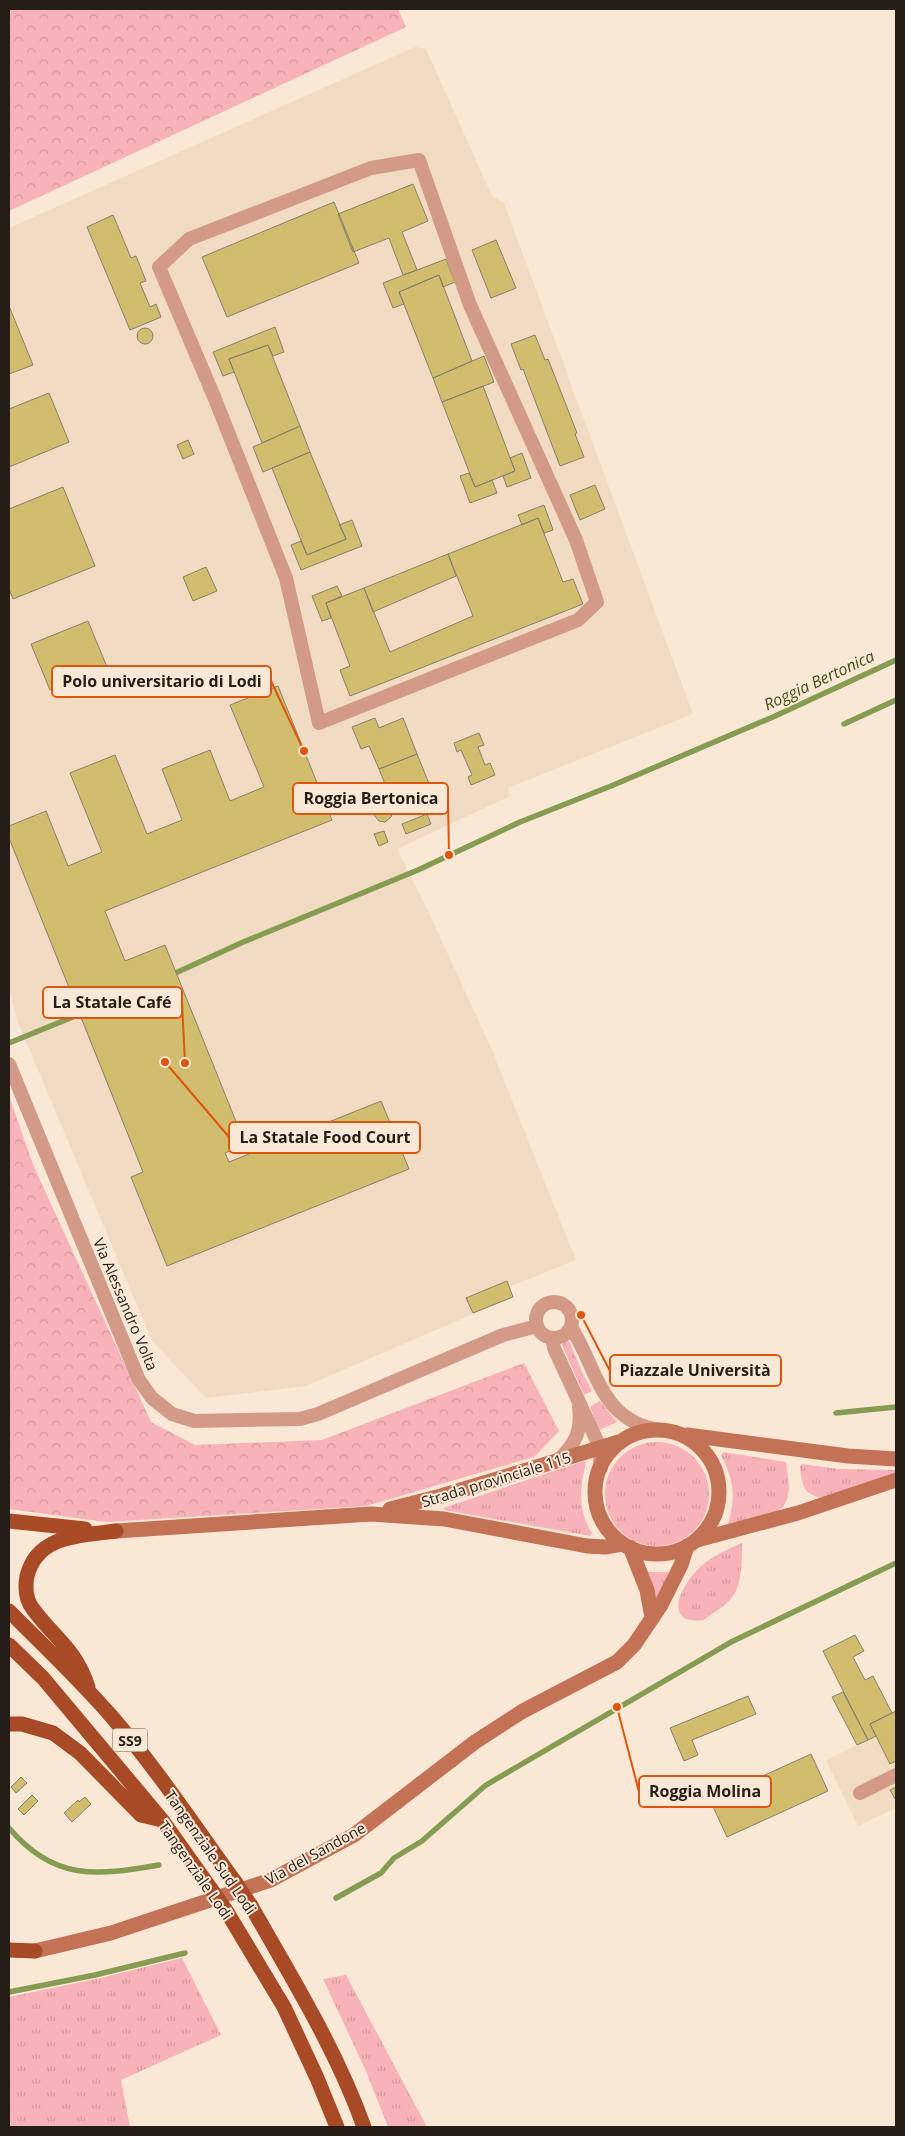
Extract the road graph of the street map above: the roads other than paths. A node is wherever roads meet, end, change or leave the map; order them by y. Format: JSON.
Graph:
{"nodes":[{"id":1,"x":318,"y":723,"type":"joint"},
{"id":2,"x":9,"y":1064,"type":"edge"},
{"id":3,"x":537,"y":1326,"type":"junction"},
{"id":4,"x":571,"y":1327,"type":"junction"},
{"id":5,"x":552,"y":1338,"type":"junction"},
{"id":6,"x":579,"y":1404,"type":"junction"},
{"id":7,"x":659,"y":1430,"type":"junction"},
{"id":8,"x":680,"y":1434,"type":"junction"},
{"id":9,"x":621,"y":1441,"type":"junction"},
{"id":10,"x":599,"y":1448,"type":"junction"},
{"id":11,"x":896,"y":1459,"type":"edge"},
{"id":12,"x":558,"y":1460,"type":"junction"},
{"id":13,"x":601,"y":1468,"type":"junction"},
{"id":14,"x":896,"y":1480,"type":"edge"},
{"id":15,"x":371,"y":1514,"type":"junction"},
{"id":16,"x":9,"y":1521,"type":"edge"},
{"id":17,"x":116,"y":1531,"type":"junction"},
{"id":18,"x":692,"y":1543,"type":"junction"},
{"id":19,"x":626,"y":1546,"type":"junction"},
{"id":20,"x":9,"y":1611,"type":"edge"},
{"id":21,"x":652,"y":1618,"type":"junction"},
{"id":22,"x":9,"y":1645,"type":"edge"},
{"id":23,"x":90,"y":1692,"type":"junction"},
{"id":24,"x":9,"y":1724,"type":"edge"},
{"id":25,"x":896,"y":1775,"type":"edge"},
{"id":26,"x":860,"y":1793,"type":"dead end"},
{"id":27,"x":162,"y":1820,"type":"junction"},
{"id":28,"x":9,"y":1950,"type":"edge"},
{"id":29,"x":35,"y":1951,"type":"junction"},
{"id":30,"x":9,"y":1958,"type":"edge"},
{"id":31,"x":337,"y":2127,"type":"edge"},
{"id":32,"x":364,"y":2127,"type":"edge"}],
"edges":[{"from":1,"to":1,"type":"street"},
{"from":2,"to":3,"type":"street","name":"Via Alessandro Volta"},
{"from":3,"to":4,"type":"street"},
{"from":3,"to":5,"type":"street"},
{"from":4,"to":5,"type":"street"},
{"from":4,"to":7,"type":"street"},
{"from":5,"to":6,"type":"street"},
{"from":6,"to":10,"type":"street"},
{"from":6,"to":12,"type":"street"},
{"from":7,"to":8,"type":"main road"},
{"from":7,"to":9,"type":"main road"},
{"from":8,"to":11,"type":"main road"},
{"from":8,"to":18,"type":"main road"},
{"from":9,"to":10,"type":"main road","name":"Strada provinciale 115"},
{"from":9,"to":13,"type":"main road"},
{"from":10,"to":12,"type":"main road","name":"Strada provinciale 115"},
{"from":10,"to":13,"type":"street"},
{"from":12,"to":15,"type":"main road","name":"Strada provinciale 115"},
{"from":13,"to":19,"type":"main road"},
{"from":14,"to":18,"type":"main road"},
{"from":15,"to":17,"type":"main road","name":"Strada provinciale 115"},
{"from":15,"to":19,"type":"main road","name":"Strada provinciale 115"},
{"from":16,"to":17,"type":"highway"},
{"from":17,"to":23,"type":"highway"},
{"from":18,"to":19,"type":"main road"},
{"from":18,"to":21,"type":"main road","name":"Via del Sandone"},
{"from":19,"to":21,"type":"main road"},
{"from":20,"to":23,"type":"highway","name":"Tangenziale Sud Lodi","number":"SS9"},
{"from":21,"to":29,"type":"main road","name":"Via del Sandone"},
{"from":22,"to":27,"type":"highway","name":"Tangenziale Lodi","number":"SS9"},
{"from":23,"to":32,"type":"highway","name":"Tangenziale Sud Lodi","number":"SS9","bridge":true},
{"from":24,"to":27,"type":"highway"},
{"from":25,"to":26,"type":"street"},
{"from":27,"to":31,"type":"highway","name":"Tangenziale Lodi","number":"SS9","bridge":true},
{"from":28,"to":29,"type":"highway"},
{"from":29,"to":30,"type":"street","name":"Via del Sandone"}]}
